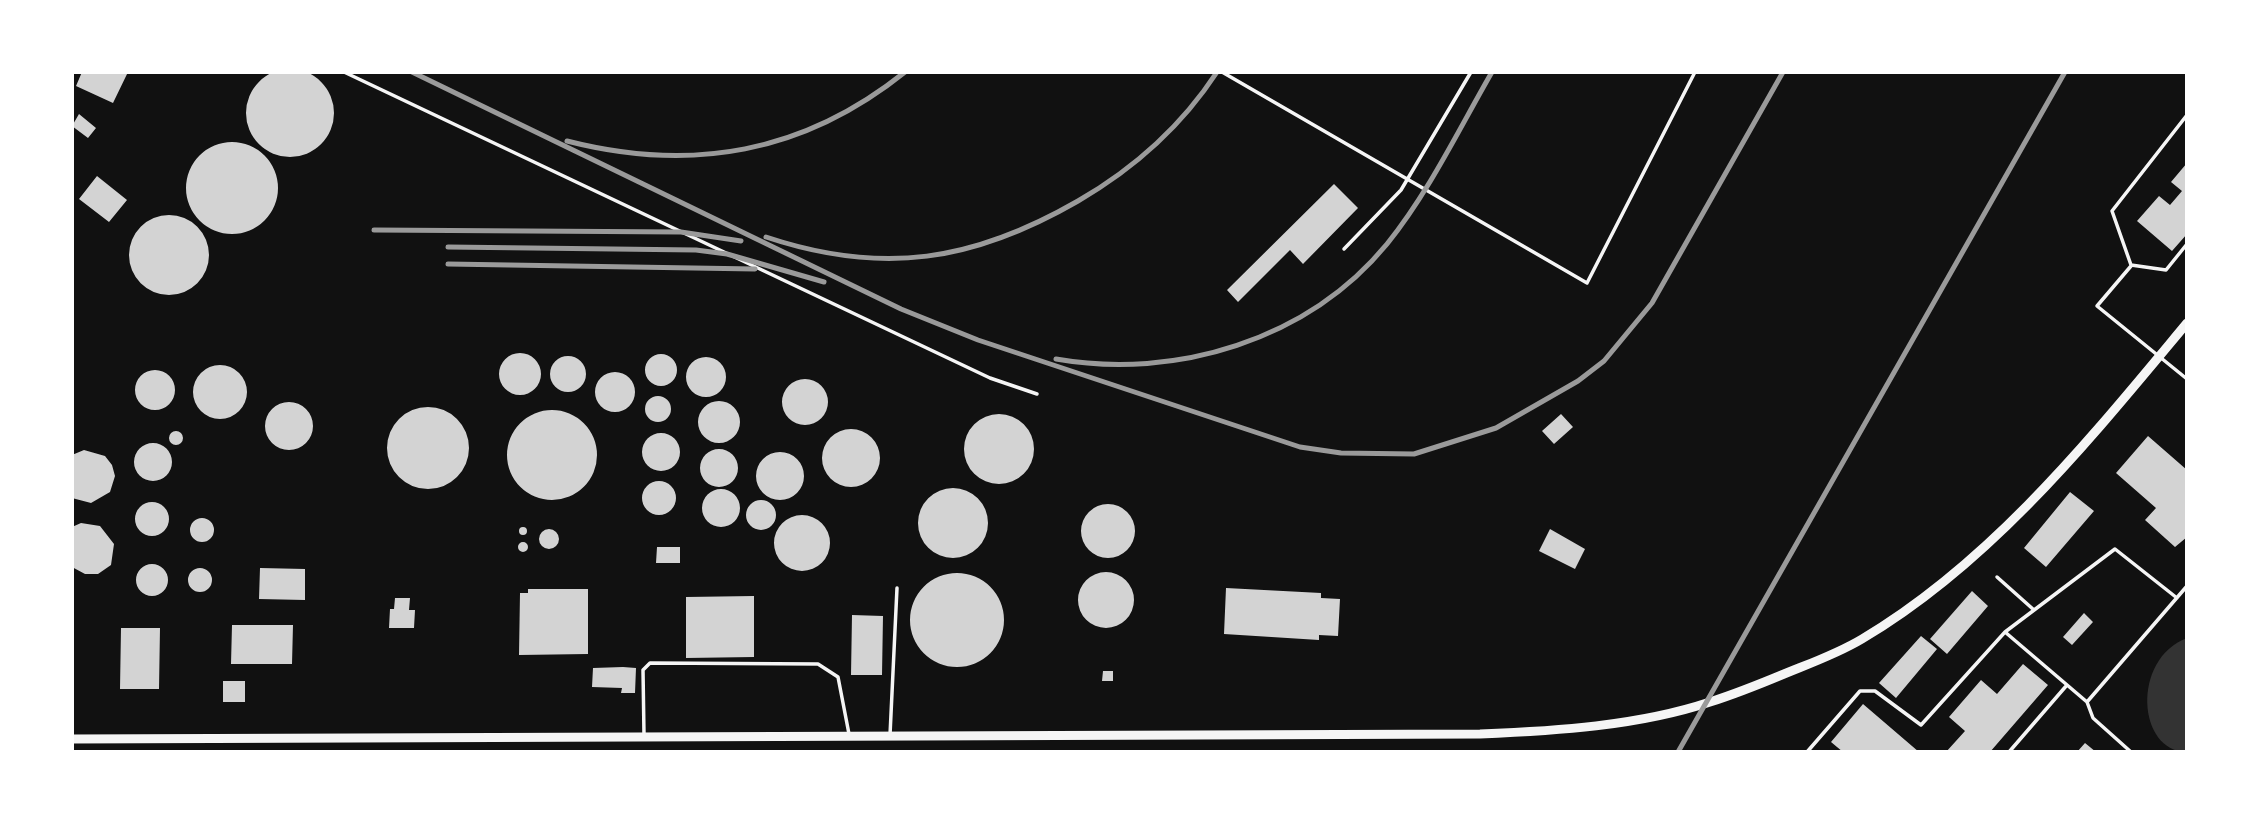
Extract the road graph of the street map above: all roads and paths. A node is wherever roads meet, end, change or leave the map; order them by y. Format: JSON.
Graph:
{"nodes":[{"id":1,"x":344,"y":72,"type":"edge"},
{"id":2,"x":1222,"y":72,"type":"edge"},
{"id":3,"x":1237,"y":72,"type":"edge"},
{"id":4,"x":1471,"y":72,"type":"edge"},
{"id":5,"x":1695,"y":72,"type":"edge"},
{"id":6,"x":1233,"y":78,"type":"junction"},
{"id":7,"x":2187,"y":115,"type":"edge"},
{"id":8,"x":1408,"y":180,"type":"junction"},
{"id":9,"x":2187,"y":244,"type":"edge"},
{"id":10,"x":1344,"y":249,"type":"dead end"},
{"id":11,"x":2131,"y":265,"type":"junction"},
{"id":12,"x":2187,"y":323,"type":"edge"},
{"id":13,"x":2160,"y":355,"type":"junction"},
{"id":14,"x":2187,"y":379,"type":"edge"},
{"id":15,"x":1037,"y":394,"type":"dead end"},
{"id":16,"x":1997,"y":577,"type":"dead end"},
{"id":17,"x":2187,"y":586,"type":"edge"},
{"id":18,"x":897,"y":587,"type":"dead end"},
{"id":19,"x":2177,"y":598,"type":"junction"},
{"id":20,"x":2034,"y":610,"type":"junction"},
{"id":21,"x":2005,"y":632,"type":"junction"},
{"id":22,"x":2067,"y":685,"type":"junction"},
{"id":23,"x":2087,"y":702,"type":"junction"},
{"id":24,"x":645,"y":737,"type":"junction"},
{"id":25,"x":850,"y":737,"type":"junction"},
{"id":26,"x":890,"y":737,"type":"junction"},
{"id":27,"x":72,"y":739,"type":"edge"},
{"id":28,"x":1807,"y":752,"type":"edge"},
{"id":29,"x":2009,"y":752,"type":"edge"},
{"id":30,"x":2131,"y":752,"type":"edge"}],
"edges":[{"from":1,"to":15,"type":"lane"},
{"from":2,"to":6,"type":"lane"},
{"from":3,"to":6,"type":"lane"},
{"from":4,"to":8,"type":"lane"},
{"from":5,"to":8,"type":"lane"},
{"from":6,"to":8,"type":"lane"},
{"from":7,"to":11,"type":"lane"},
{"from":8,"to":10,"type":"lane"},
{"from":9,"to":11,"type":"lane"},
{"from":11,"to":13,"type":"lane"},
{"from":12,"to":13,"type":"street"},
{"from":13,"to":14,"type":"lane"},
{"from":13,"to":26,"type":"street"},
{"from":16,"to":20,"type":"lane"},
{"from":17,"to":19,"type":"lane"},
{"from":18,"to":26,"type":"lane"},
{"from":19,"to":20,"type":"lane"},
{"from":19,"to":23,"type":"lane"},
{"from":20,"to":21,"type":"lane"},
{"from":21,"to":22,"type":"lane"},
{"from":21,"to":28,"type":"lane"},
{"from":22,"to":23,"type":"lane"},
{"from":22,"to":29,"type":"lane"},
{"from":23,"to":30,"type":"lane"},
{"from":24,"to":25,"type":"street"},
{"from":24,"to":25,"type":"lane"},
{"from":24,"to":27,"type":"street"},
{"from":25,"to":26,"type":"street"}]}
